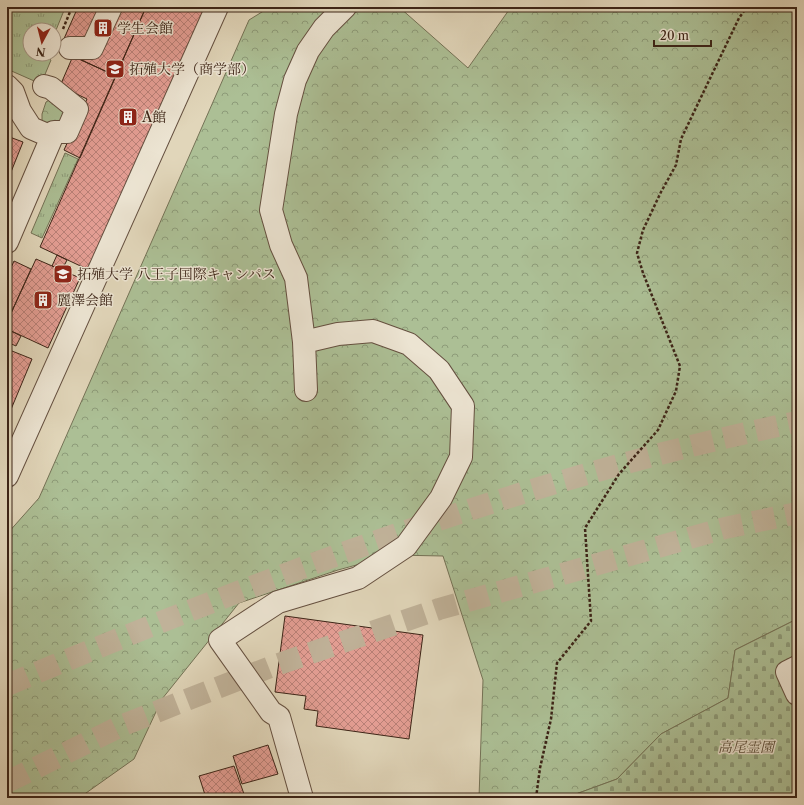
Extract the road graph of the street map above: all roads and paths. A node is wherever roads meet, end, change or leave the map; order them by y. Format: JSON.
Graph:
{"nodes":[{"id":1,"x":72,"y":7,"type":"edge"},
{"id":2,"x":111,"y":7,"type":"edge"},
{"id":3,"x":217,"y":7,"type":"edge"},
{"id":4,"x":345,"y":7,"type":"edge"},
{"id":5,"x":747,"y":7,"type":"edge"},
{"id":6,"x":67,"y":39,"type":"joint"},
{"id":7,"x":7,"y":86,"type":"edge"},
{"id":8,"x":44,"y":86,"type":"dead end"},
{"id":9,"x":52,"y":137,"type":"junction"},
{"id":10,"x":7,"y":242,"type":"edge"},
{"id":11,"x":304,"y":342,"type":"junction"},
{"id":12,"x":306,"y":390,"type":"dead end"},
{"id":13,"x":7,"y":476,"type":"edge"},
{"id":14,"x":797,"y":667,"type":"edge"},
{"id":15,"x":797,"y":694,"type":"edge"},
{"id":16,"x":302,"y":798,"type":"edge"},
{"id":17,"x":536,"y":798,"type":"edge"}],
"edges":[{"from":1,"to":6,"type":"path"},
{"from":2,"to":6,"type":"street"},
{"from":3,"to":13,"type":"street"},
{"from":4,"to":11,"type":"street"},
{"from":5,"to":17,"type":"path"},
{"from":7,"to":9,"type":"street"},
{"from":8,"to":9,"type":"street"},
{"from":9,"to":10,"type":"street"},
{"from":11,"to":12,"type":"street"},
{"from":11,"to":16,"type":"street"},
{"from":14,"to":15,"type":"street"}]}
